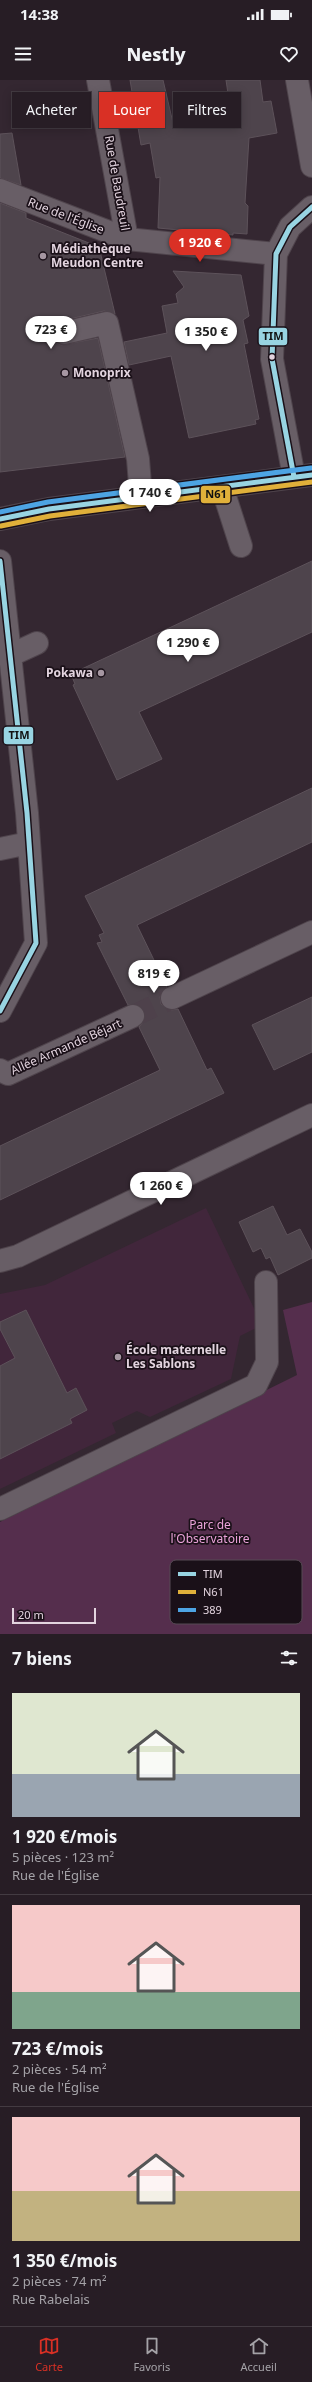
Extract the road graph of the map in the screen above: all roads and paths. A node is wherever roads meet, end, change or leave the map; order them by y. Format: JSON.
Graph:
{"nodes":[{"id":1,"x":98,"y":80,"type":"edge"},
{"id":2,"x":297,"y":80,"type":"edge"},
{"id":3,"x":312,"y":166,"type":"edge"},
{"id":4,"x":0,"y":190,"type":"edge"},
{"id":5,"x":312,"y":208,"type":"edge"},
{"id":6,"x":127,"y":239,"type":"junction"},
{"id":7,"x":276,"y":254,"type":"junction"},
{"id":8,"x":64,"y":333,"type":"dead end"},
{"id":9,"x":303,"y":476,"type":"edge"},
{"id":10,"x":222,"y":487,"type":"junction"},
{"id":11,"x":141,"y":497,"type":"junction"},
{"id":12,"x":0,"y":519,"type":"edge"},
{"id":13,"x":241,"y":546,"type":"dead end"},
{"id":14,"x":0,"y":561,"type":"edge"},
{"id":15,"x":37,"y":643,"type":"dead end"},
{"id":16,"x":12,"y":656,"type":"junction"},
{"id":17,"x":28,"y":843,"type":"junction"},
{"id":18,"x":0,"y":849,"type":"edge"},
{"id":19,"x":312,"y":932,"type":"edge"},
{"id":20,"x":172,"y":998,"type":"tunnel mouth"},
{"id":21,"x":0,"y":1011,"type":"edge"},
{"id":22,"x":133,"y":1016,"type":"tunnel mouth"},
{"id":23,"x":0,"y":1070,"type":"edge"},
{"id":24,"x":312,"y":1115,"type":"edge"},
{"id":25,"x":0,"y":1261,"type":"edge"},
{"id":26,"x":266,"y":1282,"type":"dead end"},
{"id":27,"x":0,"y":1510,"type":"edge"}],
"edges":[{"from":1,"to":6,"type":"street","name":"Rue de Baudreuil"},
{"from":2,"to":3,"type":"street"},
{"from":4,"to":6,"type":"street","name":"Rue de l'Église"},
{"from":5,"to":7,"type":"street"},
{"from":6,"to":7,"type":"street","name":"Rue de l'Église"},
{"from":7,"to":9,"type":"street"},
{"from":8,"to":11,"type":"street"},
{"from":9,"to":10,"type":"main road"},
{"from":10,"to":11,"type":"main road"},
{"from":10,"to":13,"type":"street"},
{"from":11,"to":12,"type":"main road"},
{"from":14,"to":16,"type":"street"},
{"from":15,"to":16,"type":"street"},
{"from":16,"to":17,"type":"street"},
{"from":17,"to":18,"type":"street"},
{"from":17,"to":21,"type":"street"},
{"from":19,"to":20,"type":"street"},
{"from":22,"to":23,"type":"street","name":"Allée Armande Béjart"},
{"from":24,"to":25,"type":"street"},
{"from":26,"to":27,"type":"street"}]}
